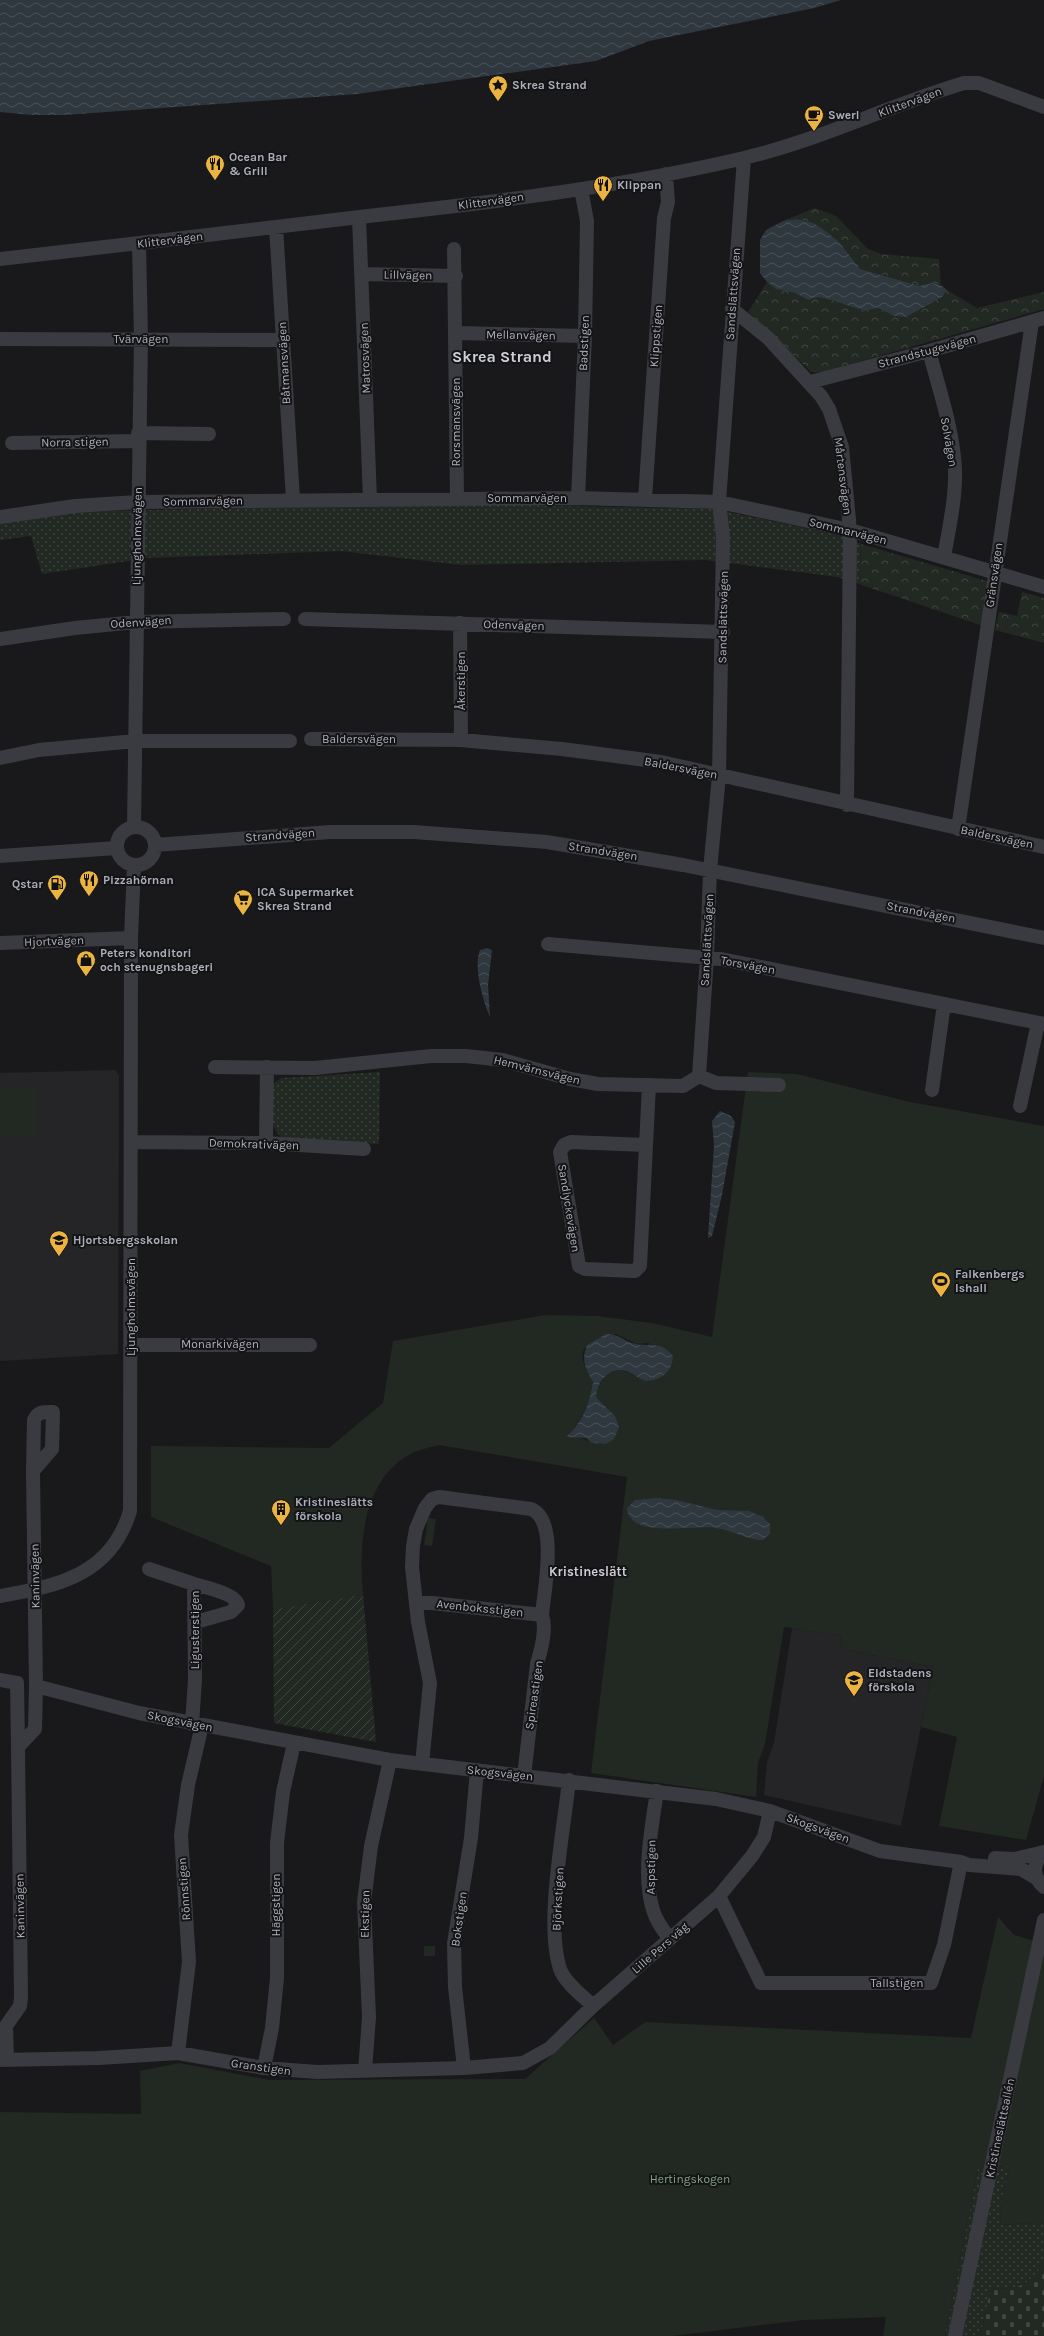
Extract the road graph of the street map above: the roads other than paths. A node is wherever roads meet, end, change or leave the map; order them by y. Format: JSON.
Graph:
{"nodes":[{"id":1,"x":1044,"y":108,"type":"edge"},
{"id":2,"x":744,"y":158,"type":"junction"},
{"id":3,"x":666,"y":174,"type":"junction"},
{"id":4,"x":581,"y":189,"type":"junction"},
{"id":5,"x":359,"y":217,"type":"junction"},
{"id":6,"x":276,"y":227,"type":"junction"},
{"id":7,"x":139,"y":244,"type":"junction"},
{"id":8,"x":454,"y":249,"type":"dead end"},
{"id":9,"x":0,"y":259,"type":"edge"},
{"id":10,"x":361,"y":274,"type":"junction"},
{"id":11,"x":456,"y":276,"type":"junction"},
{"id":12,"x":732,"y":309,"type":"junction"},
{"id":13,"x":1038,"y":320,"type":"edge"},
{"id":14,"x":456,"y":334,"type":"junction"},
{"id":15,"x":585,"y":336,"type":"junction"},
{"id":16,"x":141,"y":338,"type":"junction"},
{"id":17,"x":0,"y":339,"type":"edge"},
{"id":18,"x":283,"y":340,"type":"junction"},
{"id":19,"x":929,"y":352,"type":"junction"},
{"id":20,"x":810,"y":382,"type":"junction"},
{"id":21,"x":209,"y":434,"type":"dead end"},
{"id":22,"x":138,"y":437,"type":"junction"},
{"id":23,"x":12,"y":443,"type":"dead end"},
{"id":24,"x":457,"y":498,"type":"junction"},
{"id":25,"x":578,"y":498,"type":"junction"},
{"id":26,"x":294,"y":499,"type":"junction"},
{"id":27,"x":370,"y":499,"type":"junction"},
{"id":28,"x":645,"y":499,"type":"junction"},
{"id":29,"x":138,"y":502,"type":"junction"},
{"id":30,"x":719,"y":502,"type":"junction"},
{"id":31,"x":0,"y":517,"type":"edge"},
{"id":32,"x":850,"y":530,"type":"junction"},
{"id":33,"x":944,"y":557,"type":"junction"},
{"id":34,"x":994,"y":572,"type":"junction"},
{"id":35,"x":1044,"y":587,"type":"edge"},
{"id":36,"x":284,"y":619,"type":"dead end"},
{"id":37,"x":305,"y":619,"type":"dead end"},
{"id":38,"x":136,"y":622,"type":"junction"},
{"id":39,"x":460,"y":623,"type":"junction"},
{"id":40,"x":723,"y":632,"type":"junction"},
{"id":41,"x":0,"y":639,"type":"edge"},
{"id":42,"x":311,"y":739,"type":"dead end"},
{"id":43,"x":461,"y":740,"type":"junction"},
{"id":44,"x":135,"y":741,"type":"junction"},
{"id":45,"x":290,"y":741,"type":"dead end"},
{"id":46,"x":0,"y":758,"type":"edge"},
{"id":47,"x":720,"y":776,"type":"junction"},
{"id":48,"x":847,"y":805,"type":"junction"},
{"id":49,"x":134,"y":827,"type":"junction"},
{"id":50,"x":958,"y":829,"type":"junction"},
{"id":51,"x":155,"y":845,"type":"junction"},
{"id":52,"x":1044,"y":847,"type":"edge"},
{"id":53,"x":117,"y":848,"type":"junction"},
{"id":54,"x":0,"y":856,"type":"edge"},
{"id":55,"x":134,"y":865,"type":"junction"},
{"id":56,"x":710,"y":870,"type":"junction"},
{"id":57,"x":132,"y":938,"type":"junction"},
{"id":58,"x":1044,"y":938,"type":"edge"},
{"id":59,"x":0,"y":943,"type":"edge"},
{"id":60,"x":548,"y":944,"type":"dead end"},
{"id":61,"x":707,"y":957,"type":"junction"},
{"id":62,"x":944,"y":1004,"type":"junction"},
{"id":63,"x":1041,"y":1024,"type":"edge"},
{"id":64,"x":215,"y":1067,"type":"dead end"},
{"id":65,"x":267,"y":1067,"type":"junction"},
{"id":66,"x":699,"y":1076,"type":"junction"},
{"id":67,"x":649,"y":1085,"type":"junction"},
{"id":68,"x":779,"y":1085,"type":"dead end"},
{"id":69,"x":932,"y":1090,"type":"dead end"},
{"id":70,"x":1020,"y":1106,"type":"dead end"},
{"id":71,"x":138,"y":1142,"type":"junction"},
{"id":72,"x":266,"y":1143,"type":"junction"},
{"id":73,"x":646,"y":1145,"type":"junction"},
{"id":74,"x":364,"y":1149,"type":"dead end"},
{"id":75,"x":131,"y":1345,"type":"junction"},
{"id":76,"x":310,"y":1345,"type":"dead end"},
{"id":77,"x":33,"y":1471,"type":"dead end"},
{"id":78,"x":149,"y":1569,"type":"dead end"},
{"id":79,"x":194,"y":1584,"type":"junction"},
{"id":80,"x":35,"y":1590,"type":"junction"},
{"id":81,"x":0,"y":1596,"type":"edge"},
{"id":82,"x":418,"y":1603,"type":"junction"},
{"id":83,"x":542,"y":1615,"type":"junction"},
{"id":84,"x":196,"y":1622,"type":"junction"},
{"id":85,"x":0,"y":1680,"type":"edge"},
{"id":86,"x":36,"y":1686,"type":"junction"},
{"id":87,"x":197,"y":1725,"type":"junction"},
{"id":88,"x":294,"y":1743,"type":"junction"},
{"id":89,"x":18,"y":1747,"type":"junction"},
{"id":90,"x":390,"y":1760,"type":"junction"},
{"id":91,"x":422,"y":1764,"type":"junction"},
{"id":92,"x":477,"y":1770,"type":"junction"},
{"id":93,"x":524,"y":1776,"type":"junction"},
{"id":94,"x":569,"y":1780,"type":"junction"},
{"id":95,"x":657,"y":1791,"type":"junction"},
{"id":96,"x":770,"y":1811,"type":"junction"},
{"id":97,"x":1044,"y":1852,"type":"edge"},
{"id":98,"x":961,"y":1862,"type":"junction"},
{"id":99,"x":1040,"y":1882,"type":"edge"},
{"id":100,"x":719,"y":1896,"type":"junction"},
{"id":101,"x":1044,"y":1920,"type":"edge"},
{"id":102,"x":670,"y":1939,"type":"junction"},
{"id":103,"x":593,"y":2006,"type":"junction"},
{"id":104,"x":178,"y":2053,"type":"junction"},
{"id":105,"x":4,"y":2060,"type":"edge"},
{"id":106,"x":523,"y":2063,"type":"joint"},
{"id":107,"x":264,"y":2068,"type":"junction"},
{"id":108,"x":464,"y":2068,"type":"junction"},
{"id":109,"x":365,"y":2071,"type":"junction"},
{"id":110,"x":955,"y":2336,"type":"edge"}],
"edges":[{"from":1,"to":2,"type":"street","name":"Klittervägen"},
{"from":2,"to":3,"type":"street","name":"Klittervägen"},
{"from":2,"to":12,"type":"street","name":"Sandslättsvägen"},
{"from":3,"to":4,"type":"street","name":"Klittervägen"},
{"from":3,"to":28,"type":"street","name":"Klippstigen"},
{"from":4,"to":5,"type":"street","name":"Klittervägen"},
{"from":4,"to":15,"type":"street","name":"Badstigen"},
{"from":5,"to":6,"type":"street","name":"Klittervägen"},
{"from":5,"to":10,"type":"street","name":"Matrosvägen"},
{"from":6,"to":7,"type":"street","name":"Klittervägen"},
{"from":6,"to":18,"type":"street","name":"Båtmansvägen"},
{"from":7,"to":9,"type":"street","name":"Klittervägen"},
{"from":7,"to":16,"type":"street","name":"Ljungholmsvägen"},
{"from":8,"to":11,"type":"street","name":"Rorsmansvägen"},
{"from":10,"to":11,"type":"street","name":"Lillvägen"},
{"from":10,"to":27,"type":"street","name":"Matrosvägen"},
{"from":11,"to":14,"type":"street","name":"Rorsmansvägen"},
{"from":12,"to":20,"type":"street","name":"Mårtensvägen"},
{"from":12,"to":30,"type":"street","name":"Sandslättsvägen"},
{"from":13,"to":19,"type":"street","name":"Strandstugevägen"},
{"from":13,"to":34,"type":"street","name":"Gränsvägen"},
{"from":14,"to":15,"type":"street","name":"Mellanvägen"},
{"from":14,"to":24,"type":"street","name":"Rorsmansvägen"},
{"from":15,"to":25,"type":"street","name":"Badstigen"},
{"from":16,"to":17,"type":"street","name":"Tvärvägen"},
{"from":16,"to":18,"type":"street","name":"Tvärvägen"},
{"from":16,"to":22,"type":"street","name":"Ljungholmsvägen"},
{"from":18,"to":26,"type":"street","name":"Båtmansvägen"},
{"from":19,"to":20,"type":"street","name":"Strandstugevägen"},
{"from":19,"to":33,"type":"street","name":"Solvägen"},
{"from":20,"to":32,"type":"street","name":"Mårtensvägen"},
{"from":21,"to":22,"type":"street","name":"Norra stigen"},
{"from":22,"to":23,"type":"street","name":"Norra stigen"},
{"from":22,"to":29,"type":"street","name":"Ljungholmsvägen"},
{"from":24,"to":25,"type":"street","name":"Sommarvägen"},
{"from":24,"to":27,"type":"street","name":"Sommarvägen"},
{"from":25,"to":28,"type":"street","name":"Sommarvägen"},
{"from":26,"to":27,"type":"street","name":"Sommarvägen"},
{"from":26,"to":29,"type":"street","name":"Sommarvägen"},
{"from":28,"to":30,"type":"street","name":"Sommarvägen"},
{"from":29,"to":31,"type":"street","name":"Sommarvägen"},
{"from":29,"to":38,"type":"street","name":"Ljungholmsvägen"},
{"from":30,"to":32,"type":"street","name":"Sommarvägen"},
{"from":30,"to":40,"type":"street","name":"Sandslättsvägen"},
{"from":32,"to":33,"type":"street","name":"Sommarvägen"},
{"from":32,"to":48,"type":"street","name":"Mårtensvägen"},
{"from":33,"to":34,"type":"street","name":"Sommarvägen"},
{"from":34,"to":35,"type":"street","name":"Sommarvägen"},
{"from":34,"to":50,"type":"street","name":"Gränsvägen"},
{"from":36,"to":38,"type":"street","name":"Odenvägen"},
{"from":37,"to":39,"type":"street","name":"Odenvägen"},
{"from":38,"to":41,"type":"street","name":"Odenvägen"},
{"from":38,"to":44,"type":"street","name":"Ljungholmsvägen"},
{"from":39,"to":40,"type":"street","name":"Odenvägen"},
{"from":39,"to":43,"type":"street","name":"Åkerstigen"},
{"from":40,"to":47,"type":"street","name":"Sandslättsvägen"},
{"from":42,"to":43,"type":"street","name":"Baldersvägen"},
{"from":43,"to":47,"type":"street","name":"Baldersvägen"},
{"from":44,"to":45,"type":"street"},
{"from":44,"to":46,"type":"street"},
{"from":44,"to":49,"type":"street","name":"Ljungholmsvägen"},
{"from":47,"to":48,"type":"street","name":"Baldersvägen"},
{"from":47,"to":56,"type":"street","name":"Sandslättsvägen"},
{"from":48,"to":50,"type":"street","name":"Baldersvägen"},
{"from":49,"to":51,"type":"street"},
{"from":49,"to":53,"type":"street"},
{"from":50,"to":52,"type":"street","name":"Baldersvägen"},
{"from":51,"to":55,"type":"street"},
{"from":51,"to":56,"type":"street","name":"Strandvägen"},
{"from":53,"to":54,"type":"street"},
{"from":53,"to":55,"type":"street"},
{"from":55,"to":57,"type":"street","name":"Ljungholmsvägen"},
{"from":56,"to":58,"type":"street","name":"Strandvägen"},
{"from":56,"to":61,"type":"street","name":"Sandslättsvägen"},
{"from":57,"to":59,"type":"street","name":"Hjortvägen"},
{"from":57,"to":71,"type":"street","name":"Ljungholmsvägen"},
{"from":60,"to":61,"type":"street","name":"Torsvägen"},
{"from":61,"to":62,"type":"street","name":"Torsvägen"},
{"from":61,"to":66,"type":"street","name":"Sandslättsvägen"},
{"from":62,"to":63,"type":"street","name":"Torsvägen"},
{"from":62,"to":69,"type":"street"},
{"from":63,"to":70,"type":"street","name":"Torsvägen"},
{"from":64,"to":65,"type":"street","name":"Hemvärnsvägen"},
{"from":65,"to":67,"type":"street","name":"Hemvärnsvägen"},
{"from":65,"to":72,"type":"street"},
{"from":66,"to":67,"type":"street","name":"Hemvärnsvägen"},
{"from":66,"to":68,"type":"street"},
{"from":67,"to":73,"type":"street","name":"Sandlyckevägen"},
{"from":71,"to":72,"type":"street","name":"Demokrativägen"},
{"from":71,"to":75,"type":"street","name":"Ljungholmsvägen"},
{"from":72,"to":74,"type":"street","name":"Demokrativägen"},
{"from":73,"to":73,"type":"street","name":"Sandlyckevägen"},
{"from":75,"to":76,"type":"street","name":"Monarkivägen"},
{"from":75,"to":80,"type":"street","name":"Ljungholmsvägen"},
{"from":77,"to":80,"type":"street","name":"Kaninvägen"},
{"from":78,"to":79,"type":"street","name":"Ligusterstigen"},
{"from":79,"to":84,"type":"street","name":"Ligusterstigen"},
{"from":79,"to":84,"type":"street"},
{"from":80,"to":81,"type":"street","name":"Ljungholmsvägen"},
{"from":80,"to":86,"type":"street","name":"Kaninvägen"},
{"from":82,"to":83,"type":"street","name":"Avenboksstigen"},
{"from":82,"to":83,"type":"street","name":"Spireastigen"},
{"from":82,"to":91,"type":"street"},
{"from":83,"to":93,"type":"street","name":"Spireastigen"},
{"from":84,"to":87,"type":"street","name":"Ligusterstigen"},
{"from":85,"to":89,"type":"street","name":"Kaninvägen"},
{"from":86,"to":87,"type":"street","name":"Skogsvägen"},
{"from":86,"to":89,"type":"street","name":"Kaninvägen"},
{"from":87,"to":88,"type":"street","name":"Skogsvägen"},
{"from":87,"to":104,"type":"street","name":"Rönnstigen"},
{"from":88,"to":90,"type":"street","name":"Skogsvägen"},
{"from":88,"to":107,"type":"street","name":"Häggstigen"},
{"from":89,"to":105,"type":"street","name":"Kaninvägen"},
{"from":90,"to":91,"type":"street","name":"Skogsvägen"},
{"from":90,"to":109,"type":"street","name":"Ekstigen"},
{"from":91,"to":92,"type":"street","name":"Skogsvägen"},
{"from":92,"to":93,"type":"street","name":"Skogsvägen"},
{"from":92,"to":108,"type":"street","name":"Bokstigen"},
{"from":93,"to":94,"type":"street","name":"Skogsvägen"},
{"from":94,"to":95,"type":"street","name":"Skogsvägen"},
{"from":94,"to":103,"type":"street","name":"Björkstigen"},
{"from":95,"to":96,"type":"street","name":"Skogsvägen"},
{"from":95,"to":102,"type":"street","name":"Aspstigen"},
{"from":96,"to":98,"type":"street","name":"Skogsvägen"},
{"from":96,"to":100,"type":"street","name":"Lille Pers väg"},
{"from":97,"to":98,"type":"street","name":"Skogsvägen"},
{"from":97,"to":99,"type":"street"},
{"from":98,"to":99,"type":"street","name":"Skogsvägen"},
{"from":98,"to":100,"type":"street","name":"Tallstigen"},
{"from":100,"to":102,"type":"street","name":"Lille Pers väg"},
{"from":101,"to":110,"type":"street","name":"Kristineslättsallén"},
{"from":102,"to":103,"type":"street","name":"Lille Pers väg"},
{"from":103,"to":106,"type":"street","name":"Lille Pers väg"},
{"from":104,"to":105,"type":"street","name":"Granstigen"},
{"from":104,"to":107,"type":"street","name":"Granstigen"},
{"from":106,"to":108,"type":"street","name":"Granstigen"},
{"from":107,"to":109,"type":"street","name":"Granstigen"},
{"from":108,"to":109,"type":"street","name":"Granstigen"}]}
